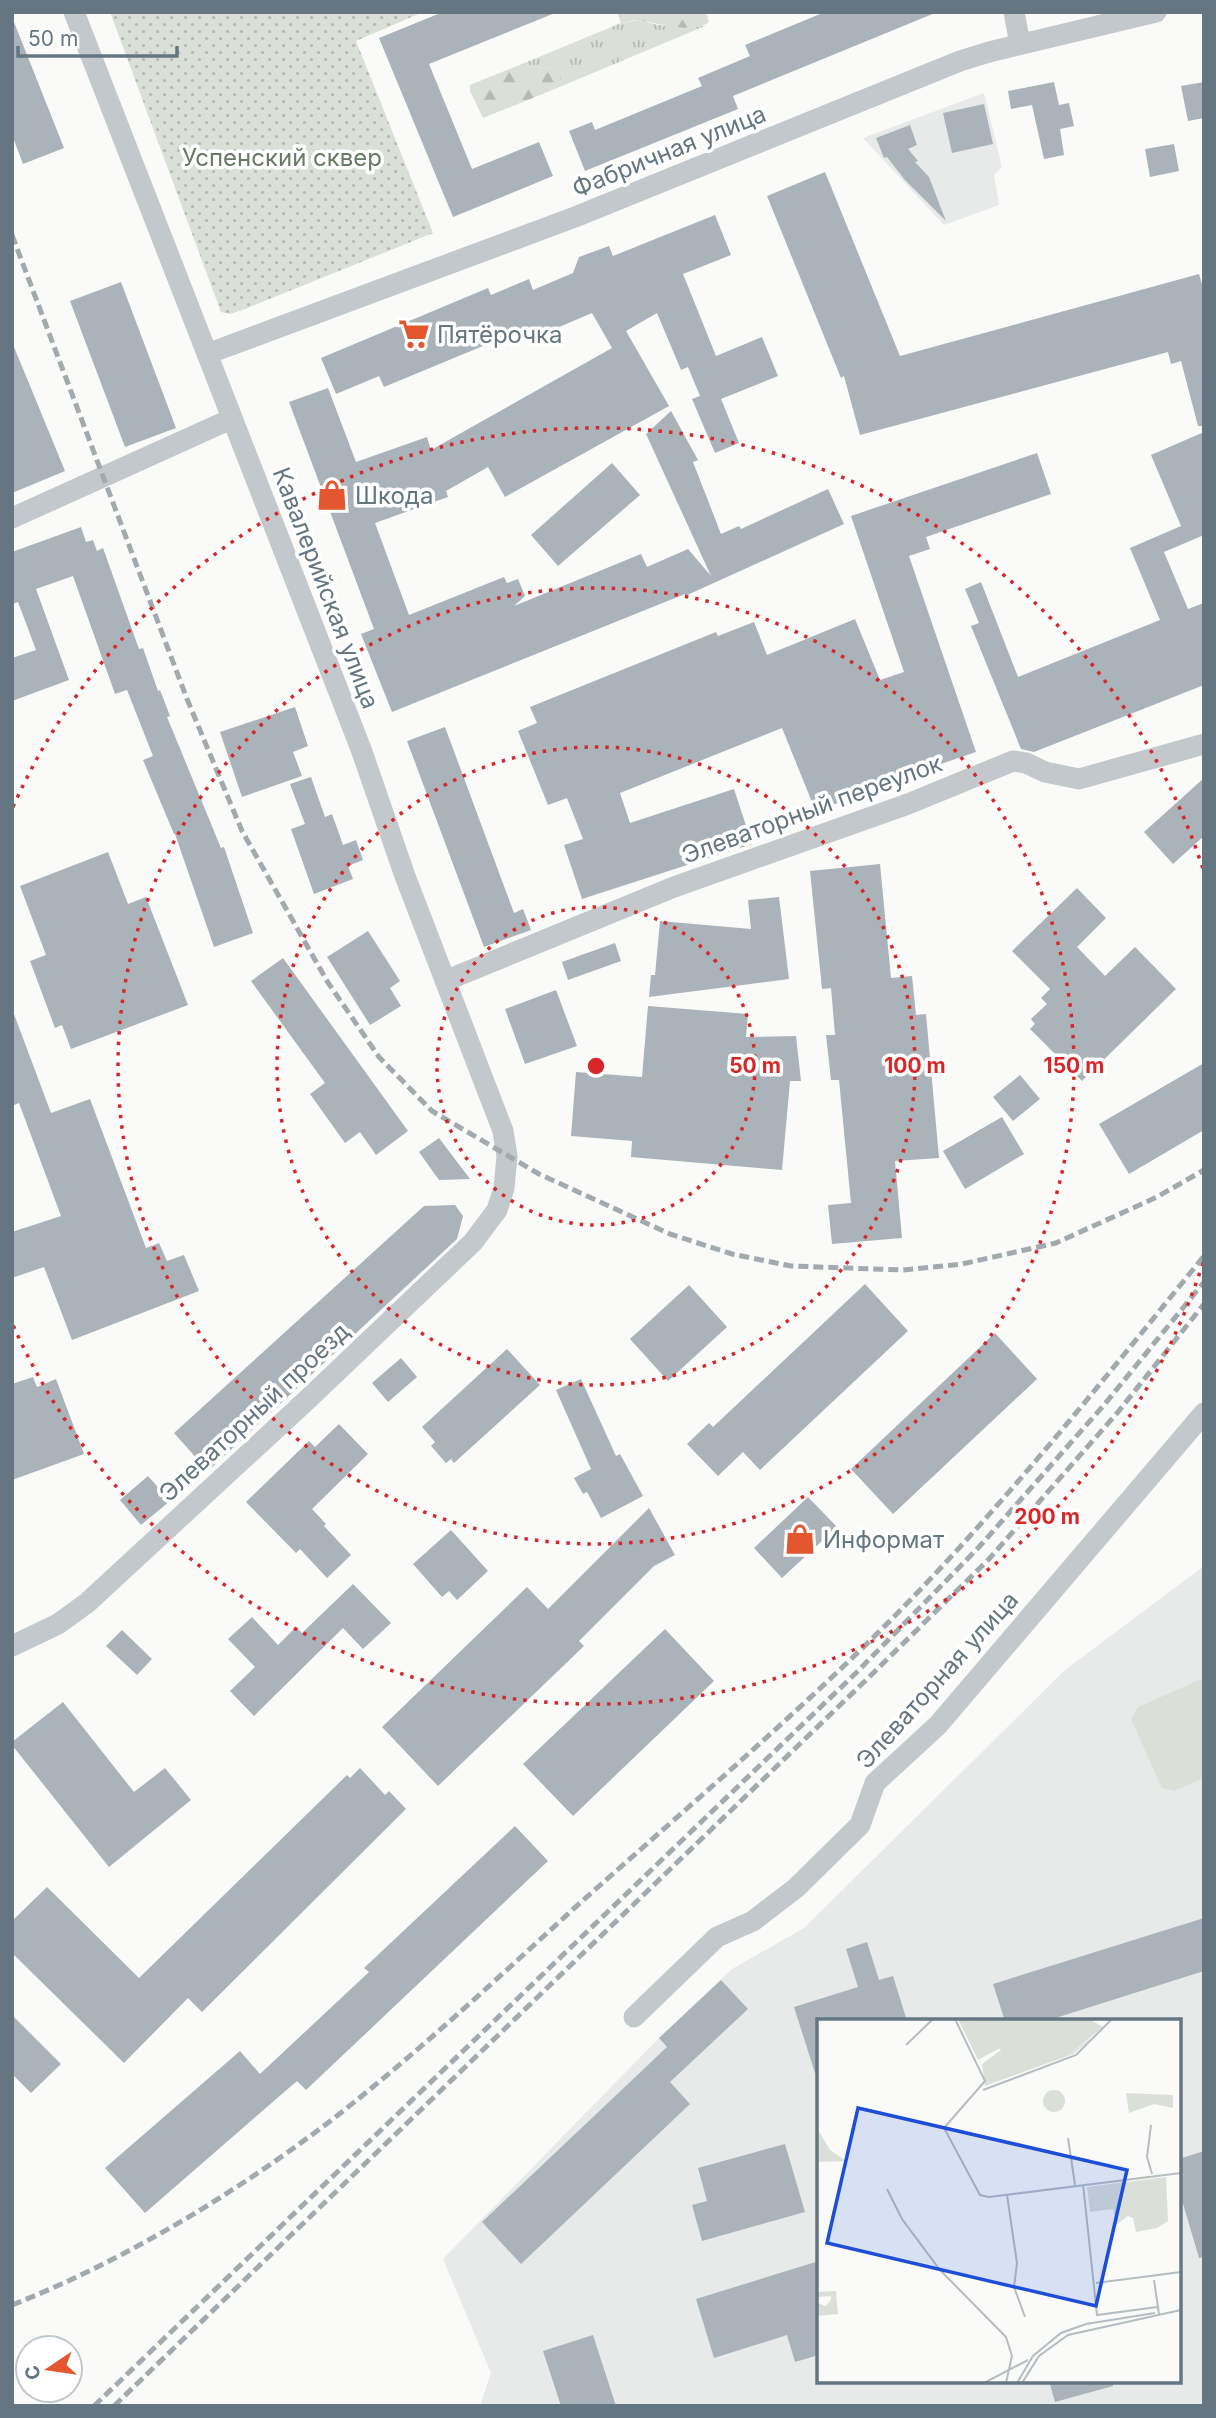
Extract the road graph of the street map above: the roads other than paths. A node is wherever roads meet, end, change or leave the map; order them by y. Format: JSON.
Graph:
{"nodes":[{"id":1,"x":74,"y":12,"type":"edge"},
{"id":2,"x":1014,"y":12,"type":"edge"},
{"id":3,"x":1156,"y":12,"type":"edge"},
{"id":4,"x":1020,"y":44,"type":"junction"},
{"id":5,"x":207,"y":354,"type":"junction"},
{"id":6,"x":232,"y":419,"type":"junction"},
{"id":7,"x":12,"y":518,"type":"edge"},
{"id":8,"x":1204,"y":744,"type":"edge"},
{"id":9,"x":445,"y":981,"type":"junction"},
{"id":10,"x":504,"y":1188,"type":"joint"},
{"id":11,"x":1204,"y":1413,"type":"edge"},
{"id":12,"x":12,"y":1646,"type":"edge"},
{"id":13,"x":634,"y":2017,"type":"dead end"}],
"edges":[{"from":1,"to":5,"type":"street","name":"Кавалерийская улица"},
{"from":2,"to":4,"type":"street"},
{"from":3,"to":4,"type":"street","name":"Фабричная улица"},
{"from":4,"to":5,"type":"street","name":"Фабричная улица"},
{"from":5,"to":6,"type":"street","name":"Кавалерийская улица"},
{"from":6,"to":7,"type":"street"},
{"from":6,"to":9,"type":"street","name":"Кавалерийская улица"},
{"from":8,"to":9,"type":"street","name":"Элеваторный переулок"},
{"from":9,"to":10,"type":"street","name":"Кавалерийская улица"},
{"from":10,"to":12,"type":"street","name":"Элеваторный проезд"},
{"from":11,"to":13,"type":"street","name":"Элеваторная улица"}]}
